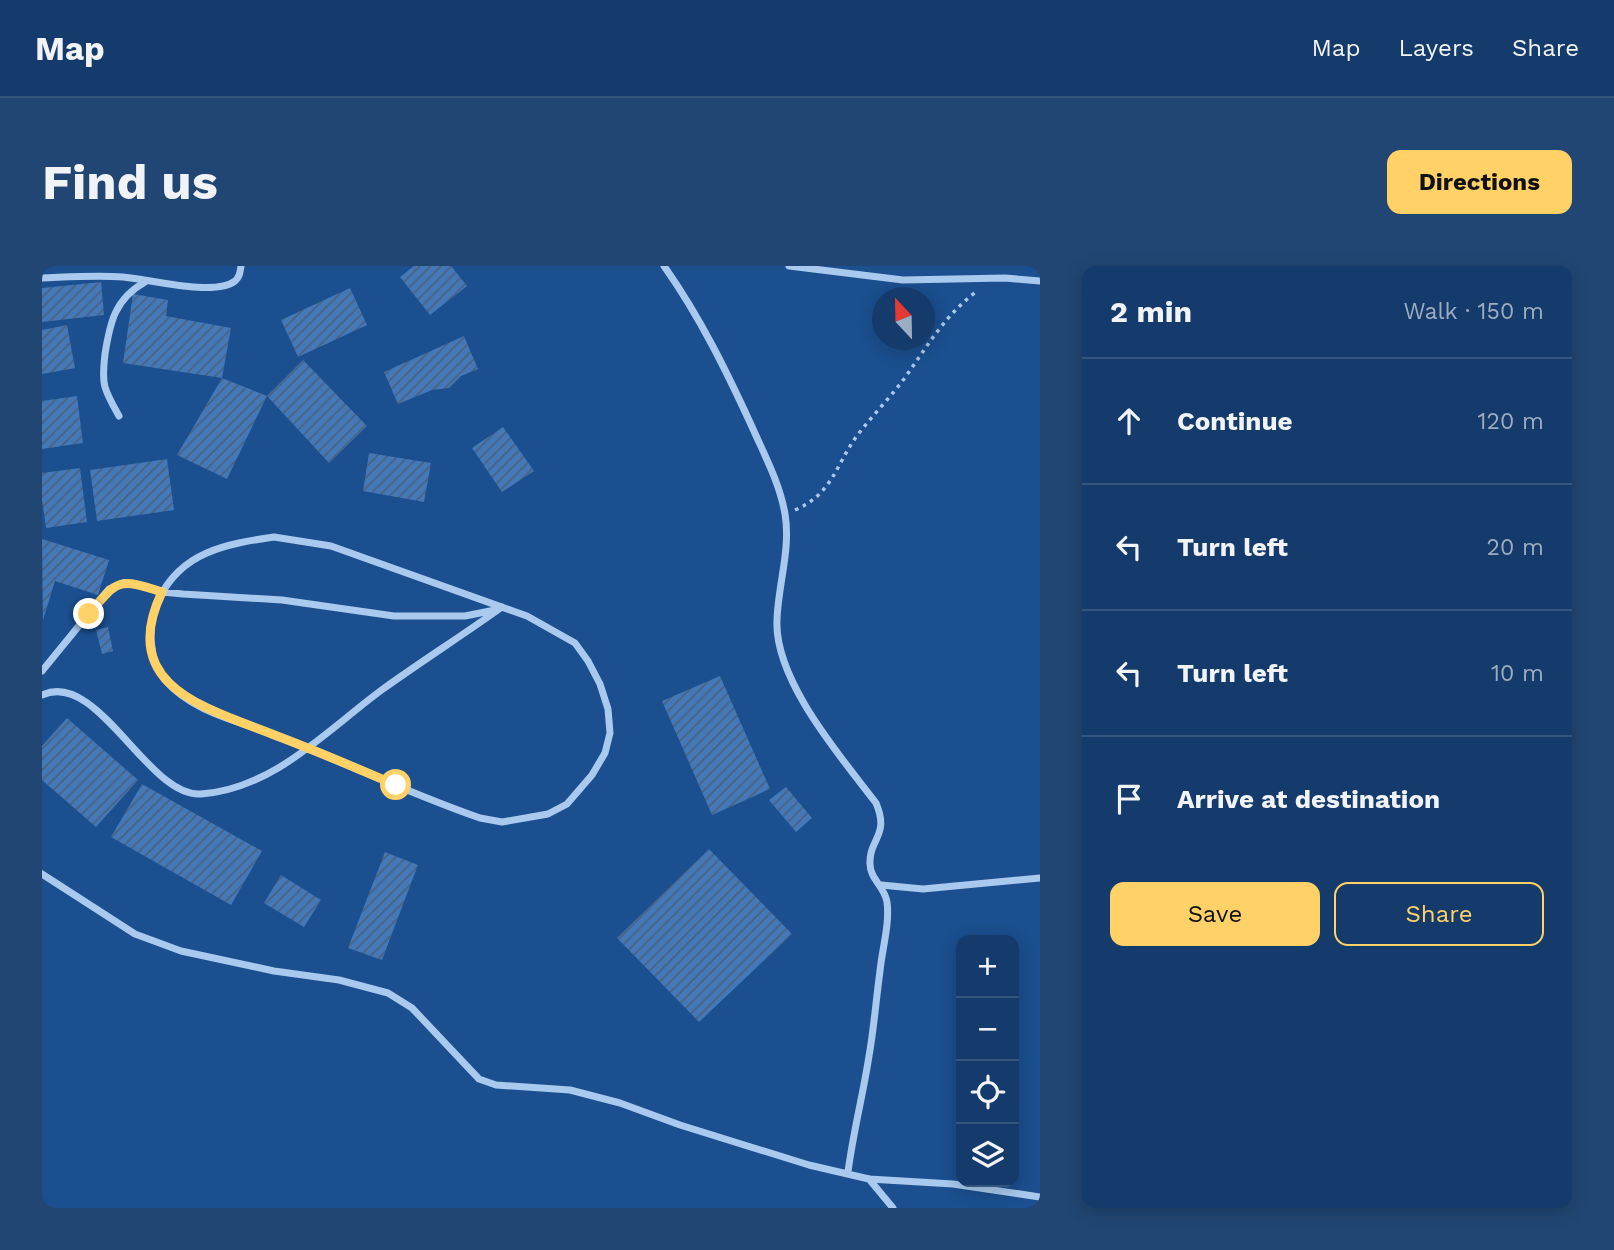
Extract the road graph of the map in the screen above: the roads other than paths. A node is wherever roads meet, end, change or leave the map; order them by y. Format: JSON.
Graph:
{"nodes":[{"id":1,"x":241,"y":266,"type":"edge"},
{"id":2,"x":664,"y":266,"type":"edge"},
{"id":3,"x":789,"y":266,"type":"edge"},
{"id":4,"x":42,"y":278,"type":"edge"},
{"id":5,"x":145,"y":282,"type":"junction"},
{"id":6,"x":1039,"y":282,"type":"edge"},
{"id":7,"x":119,"y":416,"type":"dead end"},
{"id":8,"x":162,"y":592,"type":"junction"},
{"id":9,"x":502,"y":607,"type":"junction"},
{"id":10,"x":42,"y":671,"type":"edge"},
{"id":11,"x":42,"y":695,"type":"edge"},
{"id":12,"x":309,"y":749,"type":"junction"},
{"id":13,"x":42,"y":874,"type":"edge"},
{"id":14,"x":1040,"y":878,"type":"edge"},
{"id":15,"x":881,"y":885,"type":"junction"},
{"id":16,"x":848,"y":1172,"type":"junction"},
{"id":17,"x":869,"y":1179,"type":"junction"},
{"id":18,"x":1040,"y":1197,"type":"edge"},
{"id":19,"x":893,"y":1208,"type":"edge"}],
"edges":[{"from":1,"to":5,"type":"street"},
{"from":2,"to":15,"type":"street"},
{"from":3,"to":6,"type":"street"},
{"from":4,"to":5,"type":"street"},
{"from":5,"to":7,"type":"street"},
{"from":8,"to":9,"type":"street"},
{"from":8,"to":9,"type":"street"},
{"from":8,"to":10,"type":"street"},
{"from":8,"to":12,"type":"street"},
{"from":9,"to":12,"type":"street"},
{"from":9,"to":12,"type":"street"},
{"from":11,"to":12,"type":"street"},
{"from":13,"to":16,"type":"street"},
{"from":14,"to":15,"type":"street"},
{"from":15,"to":16,"type":"street"},
{"from":16,"to":17,"type":"street"},
{"from":17,"to":18,"type":"street"},
{"from":17,"to":19,"type":"street"}]}
